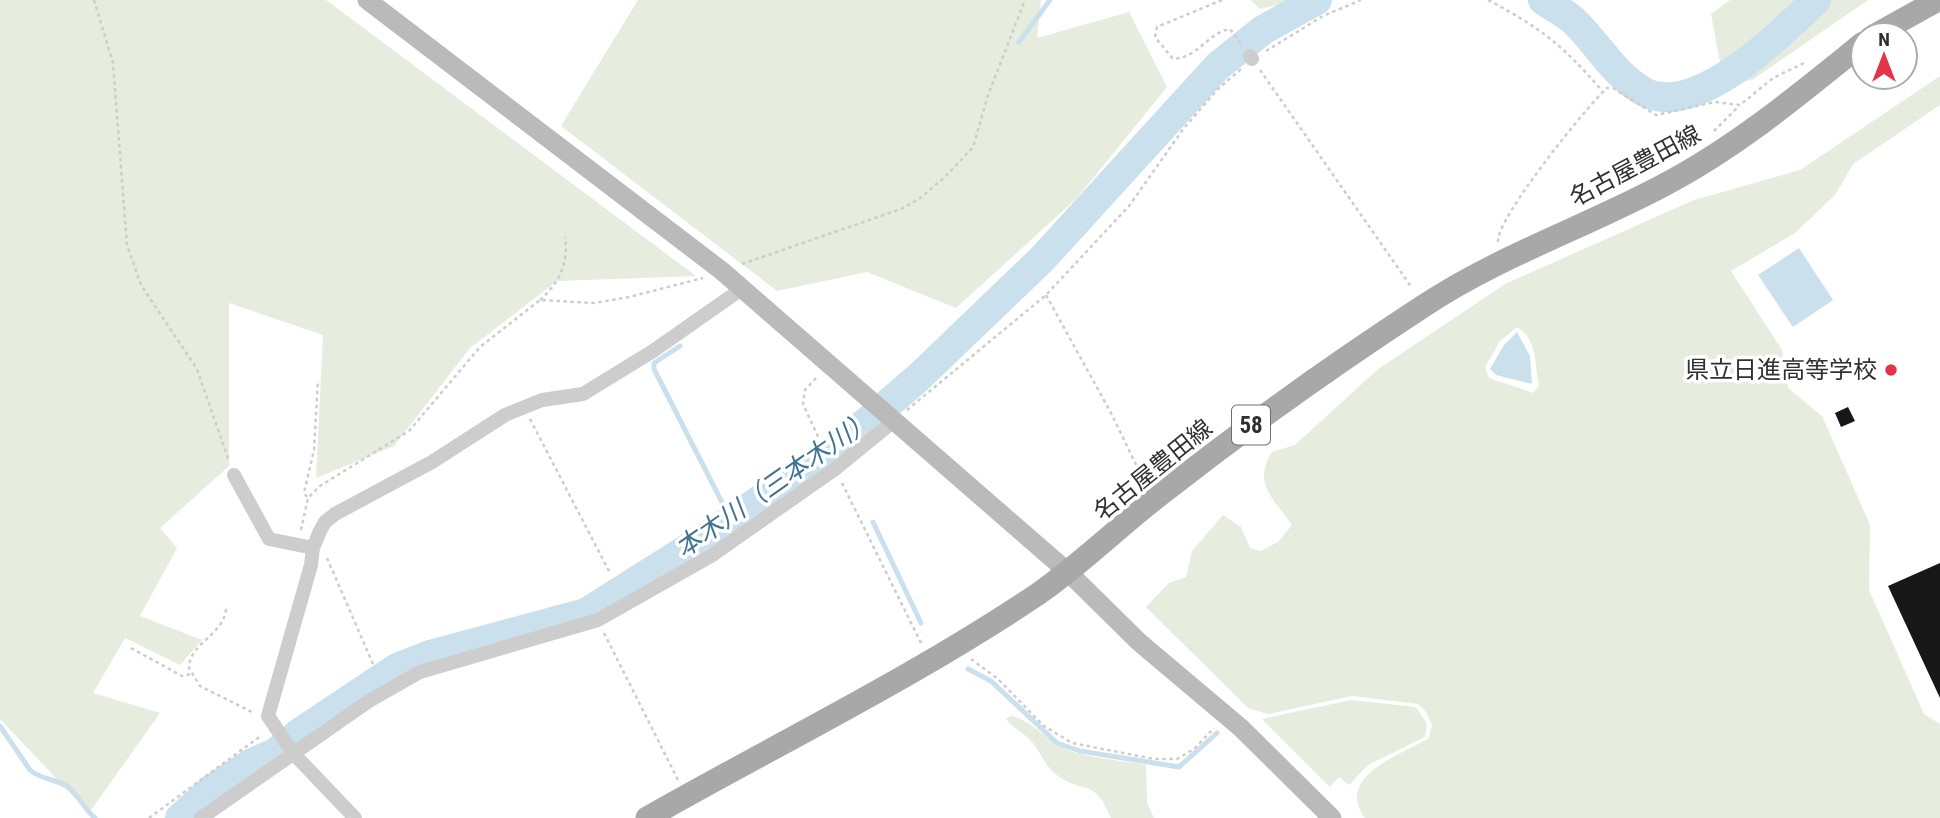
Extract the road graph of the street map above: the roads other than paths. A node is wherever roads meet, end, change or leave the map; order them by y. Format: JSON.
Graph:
{"nodes":[{"id":1,"x":367,"y":0,"type":"edge"},
{"id":2,"x":1938,"y":0,"type":"edge"},
{"id":3,"x":1900,"y":21,"type":"edge"},
{"id":4,"x":1849,"y":54,"type":"edge"},
{"id":5,"x":743,"y":288,"type":"junction"},
{"id":6,"x":894,"y":420,"type":"junction"},
{"id":7,"x":234,"y":475,"type":"road end"},
{"id":8,"x":306,"y":547,"type":"junction"},
{"id":9,"x":1069,"y":573,"type":"junction"},
{"id":10,"x":293,"y":753,"type":"junction"},
{"id":11,"x":201,"y":818,"type":"edge"},
{"id":12,"x":355,"y":818,"type":"edge"},
{"id":13,"x":647,"y":818,"type":"edge"},
{"id":14,"x":1332,"y":818,"type":"edge"}],
"edges":[{"from":1,"to":5,"type":"street"},
{"from":2,"to":3,"type":"main road"},
{"from":4,"to":9,"type":"main road","name":"名古屋豊田線","number":"58"},
{"from":5,"to":6,"type":"street"},
{"from":5,"to":8,"type":"street"},
{"from":6,"to":9,"type":"street"},
{"from":6,"to":10,"type":"street"},
{"from":7,"to":8,"type":"street"},
{"from":8,"to":10,"type":"street"},
{"from":9,"to":13,"type":"main road","name":"名古屋豊田線","number":"58"},
{"from":9,"to":14,"type":"street"},
{"from":10,"to":11,"type":"street"},
{"from":10,"to":12,"type":"street"}]}
